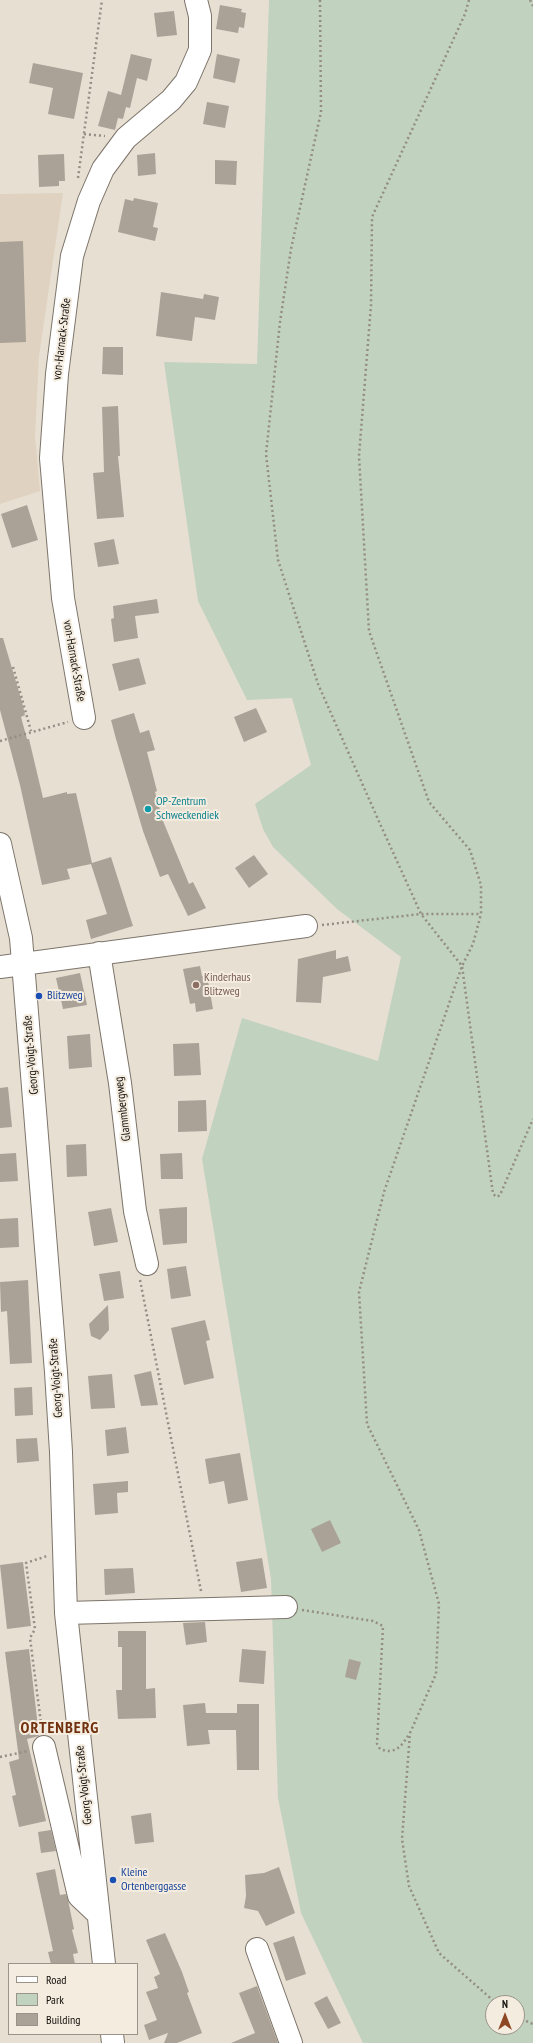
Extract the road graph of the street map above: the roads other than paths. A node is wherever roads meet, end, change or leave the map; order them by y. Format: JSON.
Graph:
{"nodes":[{"id":1,"x":196,"y":0,"type":"edge"},
{"id":2,"x":84,"y":718,"type":"road end"},
{"id":3,"x":0,"y":844,"type":"edge"},
{"id":4,"x":306,"y":926,"type":"road end"},
{"id":5,"x":99,"y":953,"type":"junction"},
{"id":6,"x":23,"y":964,"type":"junction"},
{"id":7,"x":0,"y":967,"type":"edge"},
{"id":8,"x":146,"y":1264,"type":"dead end"},
{"id":9,"x":286,"y":1607,"type":"road end"},
{"id":10,"x":66,"y":1613,"type":"junction"},
{"id":11,"x":44,"y":1747,"type":"road end"},
{"id":12,"x":97,"y":1914,"type":"junction"},
{"id":13,"x":257,"y":1949,"type":"dead end"},
{"id":14,"x":104,"y":1963,"type":"edge"},
{"id":15,"x":291,"y":2043,"type":"edge"}],
"edges":[{"from":1,"to":2,"type":"street","name":"von-Harnack-Straße"},
{"from":3,"to":6,"type":"street","name":"Georg-Voigt-Straße"},
{"from":4,"to":5,"type":"street"},
{"from":5,"to":6,"type":"street"},
{"from":5,"to":8,"type":"street","name":"Glammbergweg"},
{"from":6,"to":7,"type":"street"},
{"from":6,"to":10,"type":"street","name":"Georg-Voigt-Straße"},
{"from":9,"to":10,"type":"street"},
{"from":10,"to":12,"type":"street","name":"Georg-Voigt-Straße"},
{"from":11,"to":12,"type":"street"},
{"from":12,"to":14,"type":"street","name":"Georg-Voigt-Straße"},
{"from":13,"to":15,"type":"street"}]}
